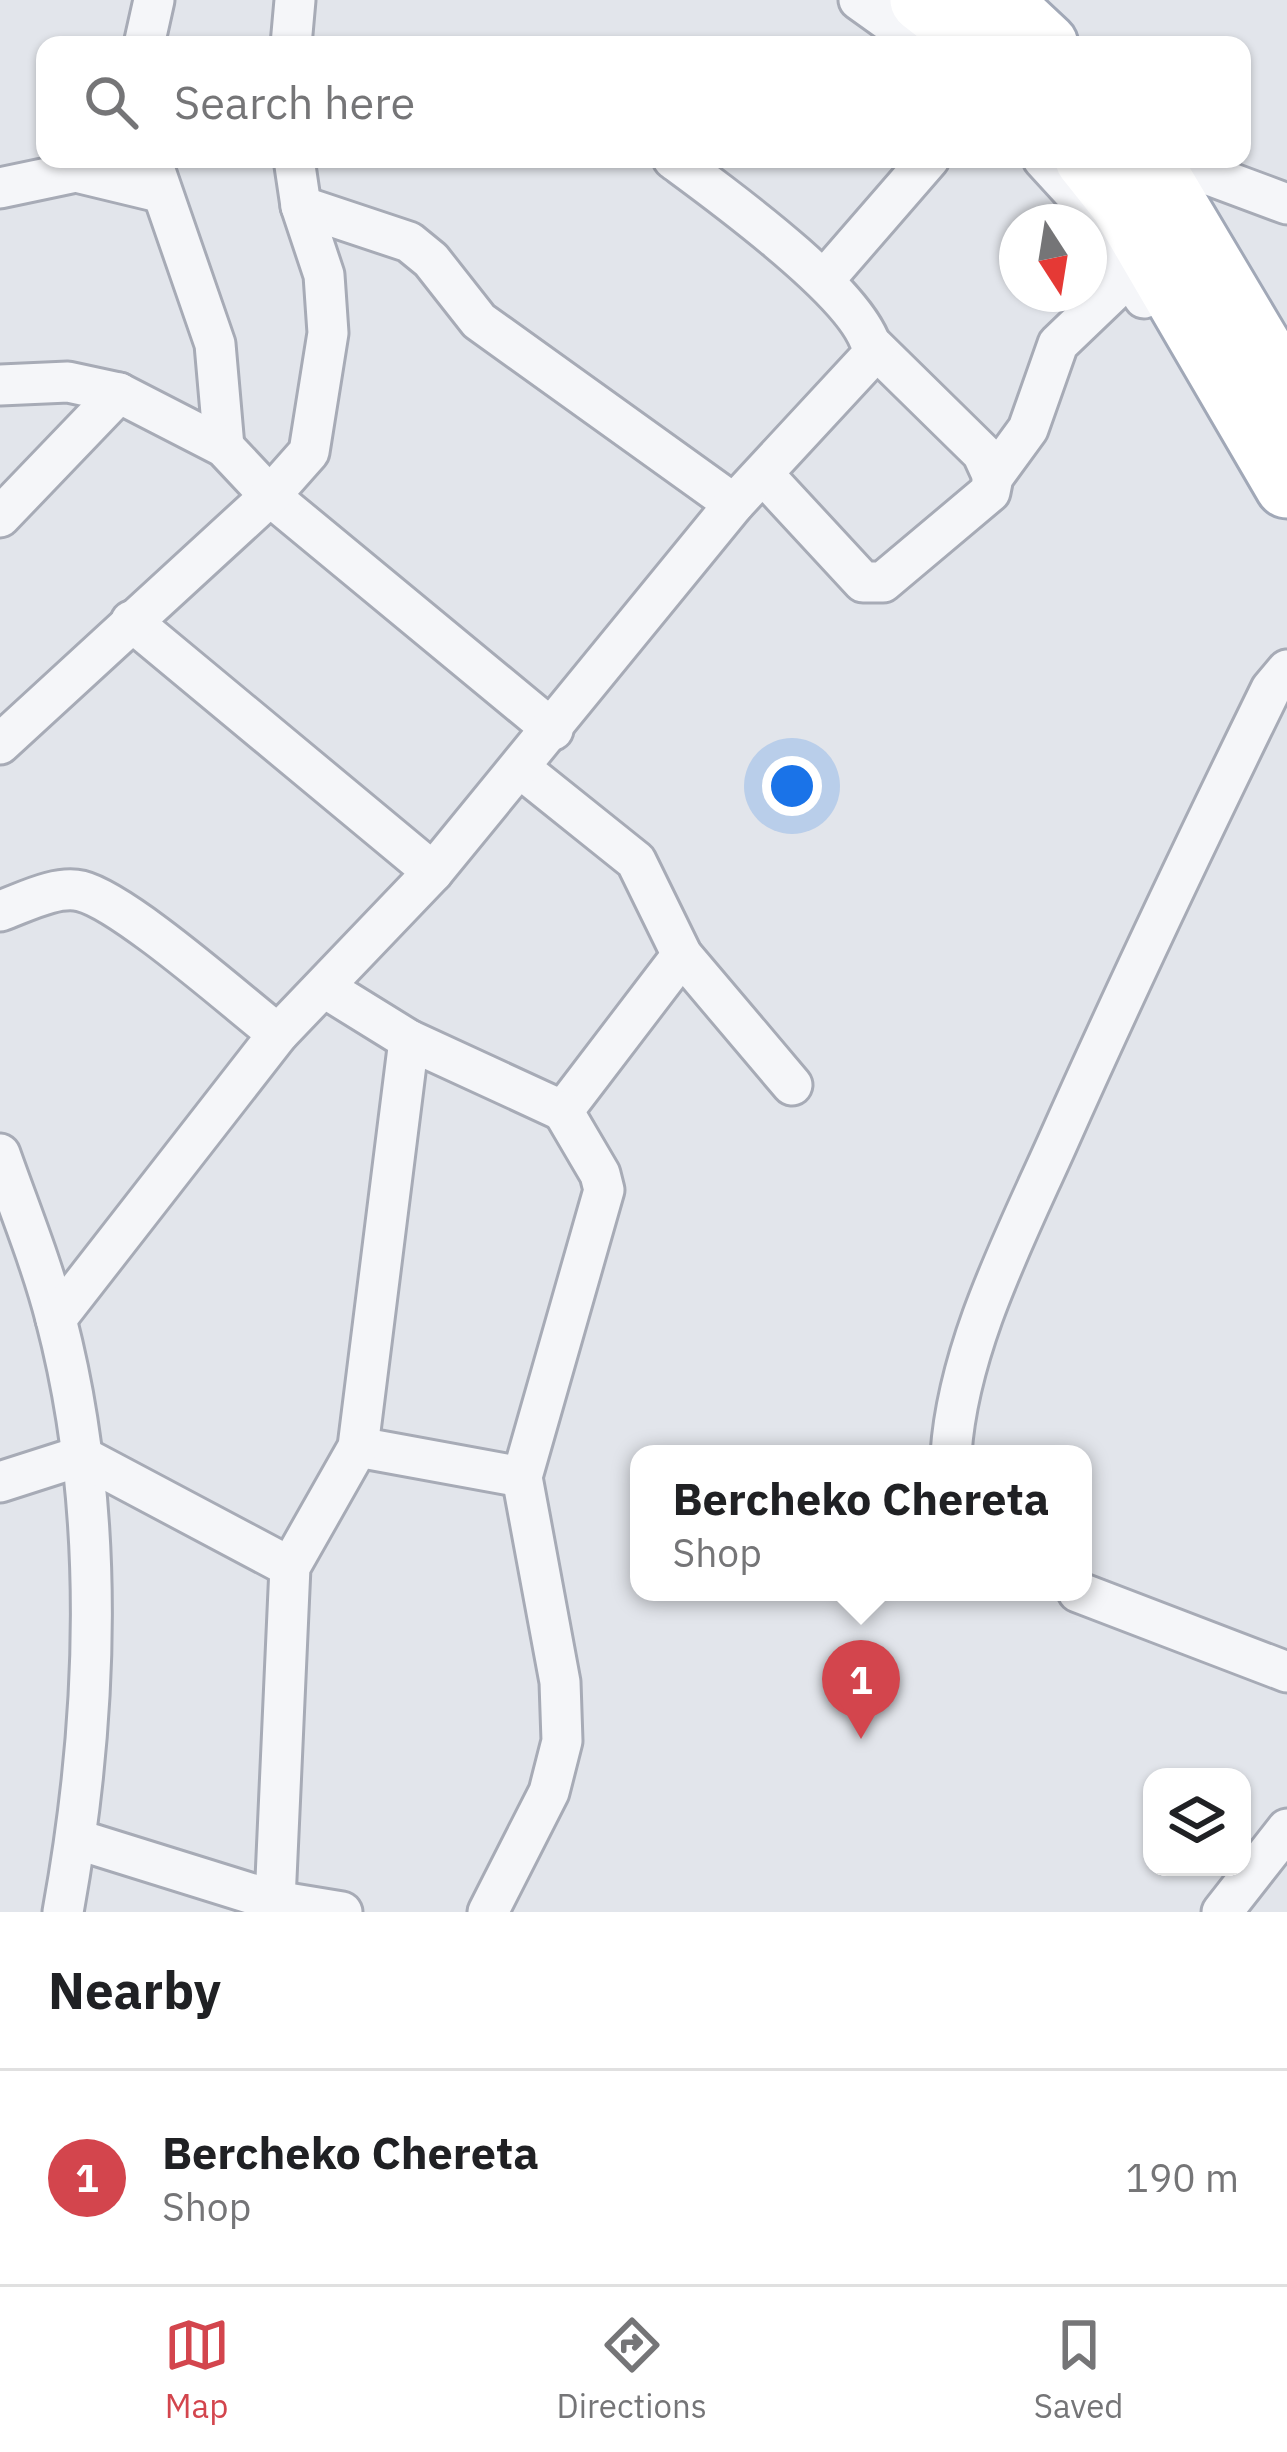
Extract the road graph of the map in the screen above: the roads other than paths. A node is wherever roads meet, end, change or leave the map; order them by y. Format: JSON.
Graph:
{"nodes":[{"id":1,"x":154,"y":0,"type":"edge"},
{"id":2,"x":295,"y":0,"type":"edge"},
{"id":3,"x":859,"y":0,"type":"edge"},
{"id":4,"x":922,"y":0,"type":"edge"},
{"id":5,"x":998,"y":0,"type":"edge"},
{"id":6,"x":1043,"y":0,"type":"edge"},
{"id":7,"x":146,"y":36,"type":"edge"},
{"id":8,"x":292,"y":36,"type":"edge"},
{"id":9,"x":909,"y":36,"type":"edge"},
{"id":10,"x":968,"y":36,"type":"edge"},
{"id":11,"x":1036,"y":36,"type":"edge"},
{"id":12,"x":1061,"y":36,"type":"edge"},
{"id":13,"x":295,"y":168,"type":"edge"},
{"id":14,"x":684,"y":168,"type":"edge"},
{"id":15,"x":921,"y":168,"type":"edge"},
{"id":16,"x":1051,"y":168,"type":"edge"},
{"id":17,"x":1094,"y":168,"type":"edge"},
{"id":18,"x":1153,"y":168,"type":"edge"},
{"id":19,"x":1190,"y":168,"type":"edge"},
{"id":20,"x":155,"y":176,"type":"edge"},
{"id":21,"x":0,"y":188,"type":"edge"},
{"id":22,"x":1287,"y":204,"type":"edge"},
{"id":23,"x":301,"y":206,"type":"junction"},
{"id":24,"x":1130,"y":276,"type":"junction"},
{"id":25,"x":824,"y":280,"type":"junction"},
{"id":26,"x":874,"y":347,"type":"junction"},
{"id":27,"x":0,"y":385,"type":"edge"},
{"id":28,"x":119,"y":393,"type":"junction"},
{"id":29,"x":1287,"y":393,"type":"edge"},
{"id":30,"x":224,"y":447,"type":"junction"},
{"id":31,"x":763,"y":474,"type":"junction"},
{"id":32,"x":993,"y":477,"type":"junction"},
{"id":33,"x":1287,"y":486,"type":"edge"},
{"id":34,"x":270,"y":496,"type":"junction"},
{"id":35,"x":734,"y":504,"type":"junction"},
{"id":36,"x":0,"y":517,"type":"edge"},
{"id":37,"x":1287,"y":518,"type":"edge"},
{"id":38,"x":131,"y":621,"type":"junction"},
{"id":39,"x":1287,"y":670,"type":"edge"},
{"id":40,"x":553,"y":730,"type":"junction"},
{"id":41,"x":0,"y":744,"type":"edge"},
{"id":42,"x":520,"y":768,"type":"junction"},
{"id":43,"x":433,"y":872,"type":"junction"},
{"id":44,"x":0,"y":911,"type":"edge"},
{"id":45,"x":682,"y":955,"type":"junction"},
{"id":46,"x":326,"y":988,"type":"junction"},
{"id":47,"x":278,"y":1034,"type":"junction"},
{"id":48,"x":410,"y":1040,"type":"junction"},
{"id":49,"x":792,"y":1085,"type":"dead end"},
{"id":50,"x":563,"y":1111,"type":"junction"},
{"id":51,"x":0,"y":1154,"type":"edge"},
{"id":52,"x":56,"y":1319,"type":"junction"},
{"id":53,"x":952,"y":1445,"type":"edge"},
{"id":54,"x":358,"y":1448,"type":"junction"},
{"id":55,"x":81,"y":1456,"type":"junction"},
{"id":56,"x":522,"y":1477,"type":"junction"},
{"id":57,"x":0,"y":1482,"type":"edge"},
{"id":58,"x":290,"y":1567,"type":"junction"},
{"id":59,"x":1092,"y":1597,"type":"edge"},
{"id":60,"x":1287,"y":1672,"type":"edge"},
{"id":61,"x":1287,"y":1828,"type":"edge"},
{"id":62,"x":76,"y":1839,"type":"junction"},
{"id":63,"x":292,"y":1906,"type":"edge"},
{"id":64,"x":63,"y":1912,"type":"edge"},
{"id":65,"x":342,"y":1912,"type":"edge"},
{"id":66,"x":488,"y":1912,"type":"edge"},
{"id":67,"x":1222,"y":1912,"type":"edge"}],
"edges":[{"from":1,"to":7,"type":"street"},
{"from":2,"to":8,"type":"street"},
{"from":3,"to":9,"type":"street"},
{"from":4,"to":10,"type":"main road"},
{"from":5,"to":11,"type":"main road"},
{"from":6,"to":12,"type":"street"},
{"from":13,"to":23,"type":"street"},
{"from":14,"to":25,"type":"street"},
{"from":15,"to":25,"type":"street"},
{"from":16,"to":24,"type":"street"},
{"from":17,"to":33,"type":"main road"},
{"from":18,"to":29,"type":"main road"},
{"from":19,"to":22,"type":"street"},
{"from":20,"to":21,"type":"street"},
{"from":20,"to":30,"type":"street"},
{"from":23,"to":34,"type":"street"},
{"from":23,"to":35,"type":"street"},
{"from":24,"to":32,"type":"street"},
{"from":24,"to":37,"type":"street"},
{"from":25,"to":26,"type":"street"},
{"from":26,"to":31,"type":"street"},
{"from":26,"to":32,"type":"street"},
{"from":27,"to":28,"type":"street"},
{"from":28,"to":30,"type":"street"},
{"from":28,"to":36,"type":"street"},
{"from":30,"to":34,"type":"street"},
{"from":31,"to":32,"type":"street"},
{"from":31,"to":35,"type":"street"},
{"from":34,"to":38,"type":"street"},
{"from":34,"to":40,"type":"street"},
{"from":35,"to":40,"type":"street"},
{"from":38,"to":41,"type":"street"},
{"from":38,"to":43,"type":"street"},
{"from":39,"to":53,"type":"street"},
{"from":40,"to":42,"type":"street"},
{"from":42,"to":43,"type":"street"},
{"from":42,"to":45,"type":"street"},
{"from":43,"to":46,"type":"street"},
{"from":44,"to":47,"type":"street"},
{"from":45,"to":49,"type":"street"},
{"from":45,"to":50,"type":"street"},
{"from":46,"to":47,"type":"street"},
{"from":46,"to":48,"type":"street"},
{"from":47,"to":52,"type":"street"},
{"from":48,"to":50,"type":"street"},
{"from":48,"to":54,"type":"street"},
{"from":50,"to":56,"type":"street"},
{"from":51,"to":52,"type":"street"},
{"from":52,"to":55,"type":"street"},
{"from":54,"to":56,"type":"street"},
{"from":54,"to":58,"type":"street"},
{"from":55,"to":57,"type":"street"},
{"from":55,"to":58,"type":"street"},
{"from":55,"to":62,"type":"street"},
{"from":56,"to":66,"type":"street"},
{"from":58,"to":63,"type":"street"},
{"from":59,"to":60,"type":"street"},
{"from":61,"to":67,"type":"street"},
{"from":62,"to":63,"type":"street"},
{"from":62,"to":64,"type":"street"},
{"from":63,"to":65,"type":"street"}]}
